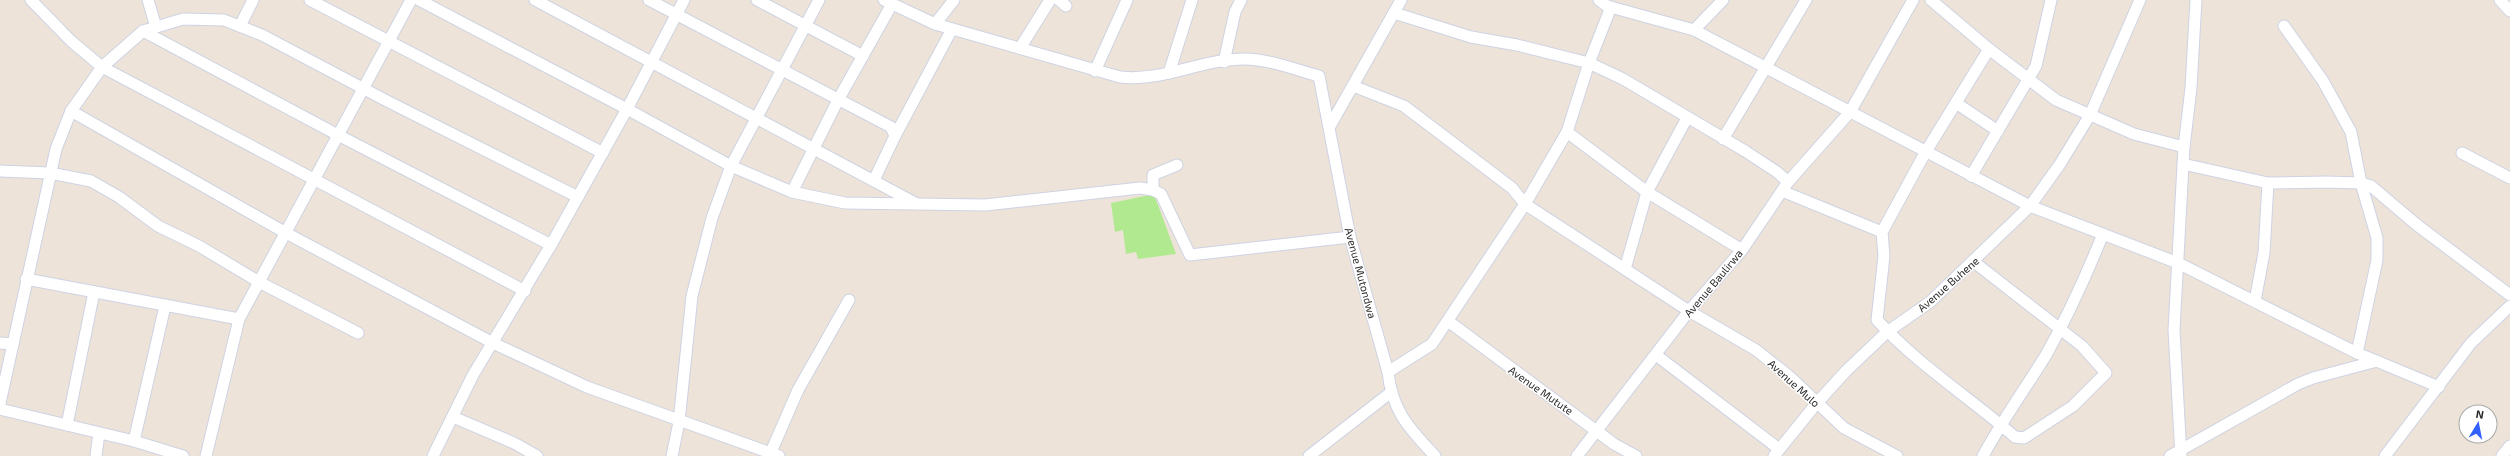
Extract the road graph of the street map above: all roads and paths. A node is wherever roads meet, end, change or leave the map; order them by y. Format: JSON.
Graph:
{"nodes":[{"id":1,"x":31,"y":0,"type":"edge"},
{"id":2,"x":148,"y":0,"type":"edge"},
{"id":3,"x":253,"y":0,"type":"edge"},
{"id":4,"x":310,"y":0,"type":"edge"},
{"id":5,"x":411,"y":0,"type":"edge"},
{"id":6,"x":419,"y":0,"type":"edge"},
{"id":7,"x":534,"y":0,"type":"edge"},
{"id":8,"x":649,"y":0,"type":"edge"},
{"id":9,"x":684,"y":0,"type":"edge"},
{"id":10,"x":757,"y":0,"type":"edge"},
{"id":11,"x":819,"y":0,"type":"edge"},
{"id":12,"x":910,"y":0,"type":"edge"},
{"id":13,"x":954,"y":0,"type":"edge"},
{"id":14,"x":1050,"y":0,"type":"edge"},
{"id":15,"x":1127,"y":0,"type":"edge"},
{"id":16,"x":1192,"y":0,"type":"edge"},
{"id":17,"x":1241,"y":0,"type":"edge"},
{"id":18,"x":1401,"y":0,"type":"edge"},
{"id":19,"x":1723,"y":0,"type":"edge"},
{"id":20,"x":1806,"y":0,"type":"edge"},
{"id":21,"x":1913,"y":0,"type":"edge"},
{"id":22,"x":1931,"y":0,"type":"edge"},
{"id":23,"x":2051,"y":0,"type":"edge"},
{"id":24,"x":2140,"y":0,"type":"edge"},
{"id":25,"x":2196,"y":0,"type":"edge"},
{"id":26,"x":2500,"y":0,"type":"edge"},
{"id":27,"x":888,"y":2,"type":"edge"},
{"id":28,"x":1607,"y":3,"type":"edge"},
{"id":29,"x":902,"y":9,"type":"junction"},
{"id":30,"x":2510,"y":11,"type":"edge"},
{"id":31,"x":1394,"y":13,"type":"junction"},
{"id":32,"x":676,"y":15,"type":"junction"},
{"id":33,"x":935,"y":24,"type":"junction"},
{"id":34,"x":240,"y":26,"type":"junction"},
{"id":35,"x":806,"y":26,"type":"junction"},
{"id":36,"x":2284,"y":26,"type":"dead end"},
{"id":37,"x":156,"y":27,"type":"junction"},
{"id":38,"x":952,"y":29,"type":"junction"},
{"id":39,"x":1694,"y":30,"type":"junction"},
{"id":40,"x":144,"y":31,"type":"junction"},
{"id":41,"x":389,"y":40,"type":"junction"},
{"id":42,"x":1020,"y":48,"type":"junction"},
{"id":43,"x":1989,"y":49,"type":"junction"},
{"id":44,"x":863,"y":56,"type":"junction"},
{"id":45,"x":652,"y":61,"type":"junction"},
{"id":46,"x":1224,"y":62,"type":"junction"},
{"id":47,"x":1589,"y":63,"type":"junction"},
{"id":48,"x":102,"y":67,"type":"junction"},
{"id":49,"x":1765,"y":68,"type":"junction"},
{"id":50,"x":782,"y":70,"type":"junction"},
{"id":51,"x":1095,"y":71,"type":"junction"},
{"id":52,"x":1169,"y":73,"type":"junction"},
{"id":53,"x":2028,"y":80,"type":"junction"},
{"id":54,"x":1353,"y":86,"type":"junction"},
{"id":55,"x":363,"y":88,"type":"junction"},
{"id":56,"x":838,"y":100,"type":"junction"},
{"id":57,"x":1956,"y":103,"type":"junction"},
{"id":58,"x":627,"y":109,"type":"junction"},
{"id":59,"x":72,"y":111,"type":"junction"},
{"id":60,"x":1850,"y":112,"type":"junction"},
{"id":61,"x":2090,"y":115,"type":"junction"},
{"id":62,"x":757,"y":117,"type":"junction"},
{"id":63,"x":1687,"y":118,"type":"junction"},
{"id":64,"x":1330,"y":126,"type":"junction"},
{"id":65,"x":1998,"y":131,"type":"junction"},
{"id":66,"x":1567,"y":132,"type":"junction"},
{"id":67,"x":338,"y":135,"type":"junction"},
{"id":68,"x":895,"y":136,"type":"junction"},
{"id":69,"x":1723,"y":139,"type":"junction"},
{"id":70,"x":2184,"y":147,"type":"junction"},
{"id":71,"x":815,"y":148,"type":"junction"},
{"id":72,"x":603,"y":153,"type":"junction"},
{"id":73,"x":1925,"y":153,"type":"junction"},
{"id":74,"x":2462,"y":153,"type":"dead end"},
{"id":75,"x":2183,"y":164,"type":"junction"},
{"id":76,"x":1177,"y":165,"type":"dead end"},
{"id":77,"x":731,"y":166,"type":"junction"},
{"id":78,"x":0,"y":171,"type":"edge"},
{"id":79,"x":50,"y":173,"type":"junction"},
{"id":80,"x":1971,"y":176,"type":"junction"},
{"id":81,"x":2510,"y":178,"type":"edge"},
{"id":82,"x":874,"y":180,"type":"junction"},
{"id":83,"x":314,"y":181,"type":"junction"},
{"id":84,"x":2268,"y":183,"type":"junction"},
{"id":85,"x":2361,"y":183,"type":"junction"},
{"id":86,"x":1785,"y":186,"type":"junction"},
{"id":87,"x":1152,"y":190,"type":"junction"},
{"id":88,"x":792,"y":192,"type":"junction"},
{"id":89,"x":1647,"y":192,"type":"junction"},
{"id":90,"x":578,"y":197,"type":"junction"},
{"id":91,"x":917,"y":204,"type":"junction"},
{"id":92,"x":1525,"y":204,"type":"junction"},
{"id":93,"x":2030,"y":206,"type":"junction"},
{"id":94,"x":1882,"y":232,"type":"junction"},
{"id":95,"x":286,"y":233,"type":"junction"},
{"id":96,"x":2103,"y":234,"type":"junction"},
{"id":97,"x":1350,"y":237,"type":"junction"},
{"id":98,"x":551,"y":245,"type":"junction"},
{"id":99,"x":1742,"y":250,"type":"junction"},
{"id":100,"x":1974,"y":262,"type":"junction"},
{"id":101,"x":2178,"y":264,"type":"junction"},
{"id":102,"x":1625,"y":269,"type":"junction"},
{"id":103,"x":26,"y":279,"type":"junction"},
{"id":104,"x":259,"y":282,"type":"junction"},
{"id":105,"x":525,"y":291,"type":"junction"},
{"id":106,"x":94,"y":292,"type":"junction"},
{"id":107,"x":2510,"y":295,"type":"edge"},
{"id":108,"x":849,"y":300,"type":"dead end"},
{"id":109,"x":2256,"y":301,"type":"junction"},
{"id":110,"x":165,"y":306,"type":"junction"},
{"id":111,"x":2510,"y":306,"type":"edge"},
{"id":112,"x":1689,"y":311,"type":"junction"},
{"id":113,"x":239,"y":319,"type":"junction"},
{"id":114,"x":1448,"y":321,"type":"junction"},
{"id":115,"x":2060,"y":328,"type":"junction"},
{"id":116,"x":1887,"y":332,"type":"junction"},
{"id":117,"x":358,"y":333,"type":"dead end"},
{"id":118,"x":0,"y":343,"type":"edge"},
{"id":119,"x":13,"y":344,"type":"junction"},
{"id":120,"x":493,"y":344,"type":"junction"},
{"id":121,"x":2357,"y":353,"type":"junction"},
{"id":122,"x":1656,"y":355,"type":"junction"},
{"id":123,"x":2377,"y":361,"type":"junction"},
{"id":124,"x":1388,"y":372,"type":"junction"},
{"id":125,"x":2439,"y":387,"type":"junction"},
{"id":126,"x":1390,"y":393,"type":"junction"},
{"id":127,"x":0,"y":403,"type":"edge"},
{"id":128,"x":1816,"y":404,"type":"junction"},
{"id":129,"x":0,"y":409,"type":"edge"},
{"id":130,"x":453,"y":417,"type":"junction"},
{"id":131,"x":679,"y":422,"type":"junction"},
{"id":132,"x":2000,"y":424,"type":"junction"},
{"id":133,"x":67,"y":425,"type":"junction"},
{"id":134,"x":1596,"y":430,"type":"junction"},
{"id":135,"x":99,"y":433,"type":"junction"},
{"id":136,"x":134,"y":441,"type":"junction"},
{"id":137,"x":2510,"y":446,"type":"edge"},
{"id":138,"x":1777,"y":453,"type":"edge"},
{"id":139,"x":775,"y":454,"type":"edge"},
{"id":140,"x":2181,"y":454,"type":"edge"},
{"id":141,"x":96,"y":456,"type":"edge"},
{"id":142,"x":183,"y":456,"type":"edge"},
{"id":143,"x":206,"y":456,"type":"edge"},
{"id":144,"x":433,"y":456,"type":"edge"},
{"id":145,"x":537,"y":456,"type":"edge"},
{"id":146,"x":672,"y":456,"type":"edge"},
{"id":147,"x":1309,"y":456,"type":"edge"},
{"id":148,"x":1435,"y":456,"type":"edge"},
{"id":149,"x":1577,"y":456,"type":"edge"},
{"id":150,"x":1636,"y":456,"type":"edge"},
{"id":151,"x":1898,"y":456,"type":"edge"},
{"id":152,"x":1983,"y":456,"type":"edge"},
{"id":153,"x":2170,"y":456,"type":"edge"},
{"id":154,"x":2385,"y":456,"type":"edge"},
{"id":155,"x":2502,"y":456,"type":"edge"}],
"edges":[{"from":1,"to":48,"type":"street"},
{"from":2,"to":37,"type":"street"},
{"from":3,"to":34,"type":"street"},
{"from":4,"to":41,"type":"street"},
{"from":5,"to":41,"type":"street"},
{"from":6,"to":58,"type":"street"},
{"from":7,"to":45,"type":"street"},
{"from":8,"to":32,"type":"street"},
{"from":9,"to":32,"type":"street"},
{"from":10,"to":35,"type":"street"},
{"from":11,"to":35,"type":"street"},
{"from":12,"to":29,"type":"street"},
{"from":13,"to":33,"type":"street"},
{"from":14,"to":42,"type":"street"},
{"from":15,"to":51,"type":"street"},
{"from":16,"to":52,"type":"street"},
{"from":17,"to":46,"type":"street"},
{"from":18,"to":31,"type":"street"},
{"from":19,"to":39,"type":"street"},
{"from":20,"to":49,"type":"street"},
{"from":21,"to":60,"type":"street","name":"Avenue Baulirwa"},
{"from":22,"to":43,"type":"street"},
{"from":23,"to":53,"type":"street"},
{"from":24,"to":61,"type":"street","name":"Avenue Buhene"},
{"from":25,"to":70,"type":"street"},
{"from":26,"to":30,"type":"street"},
{"from":27,"to":29,"type":"street"},
{"from":27,"to":44,"type":"street"},
{"from":28,"to":39,"type":"street"},
{"from":28,"to":47,"type":"street"},
{"from":29,"to":33,"type":"street"},
{"from":31,"to":47,"type":"street"},
{"from":31,"to":54,"type":"street"},
{"from":32,"to":45,"type":"street"},
{"from":32,"to":50,"type":"street"},
{"from":33,"to":38,"type":"street"},
{"from":34,"to":37,"type":"street"},
{"from":34,"to":55,"type":"street"},
{"from":35,"to":44,"type":"street"},
{"from":35,"to":50,"type":"street"},
{"from":36,"to":85,"type":"street"},
{"from":37,"to":40,"type":"street"},
{"from":38,"to":42,"type":"street"},
{"from":38,"to":68,"type":"street"},
{"from":39,"to":49,"type":"street"},
{"from":40,"to":48,"type":"street"},
{"from":40,"to":67,"type":"street"},
{"from":41,"to":55,"type":"street"},
{"from":41,"to":72,"type":"street"},
{"from":42,"to":51,"type":"street"},
{"from":43,"to":53,"type":"street"},
{"from":43,"to":57,"type":"street"},
{"from":44,"to":56,"type":"street"},
{"from":45,"to":58,"type":"street"},
{"from":45,"to":62,"type":"street"},
{"from":46,"to":52,"type":"street"},
{"from":46,"to":64,"type":"street","name":"Avenue Mutondwa"},
{"from":47,"to":63,"type":"street"},
{"from":47,"to":66,"type":"street"},
{"from":48,"to":59,"type":"street"},
{"from":48,"to":83,"type":"street"},
{"from":49,"to":60,"type":"street"},
{"from":49,"to":69,"type":"street"},
{"from":50,"to":56,"type":"street"},
{"from":50,"to":62,"type":"street"},
{"from":51,"to":52,"type":"street"},
{"from":53,"to":61,"type":"street"},
{"from":53,"to":65,"type":"street"},
{"from":54,"to":64,"type":"street"},
{"from":54,"to":92,"type":"street","name":"Avenue Mulo"},
{"from":55,"to":67,"type":"street"},
{"from":55,"to":90,"type":"street"},
{"from":56,"to":68,"type":"street"},
{"from":56,"to":71,"type":"street"},
{"from":57,"to":65,"type":"street"},
{"from":57,"to":73,"type":"street"},
{"from":58,"to":72,"type":"street"},
{"from":58,"to":77,"type":"street"},
{"from":59,"to":79,"type":"street"},
{"from":59,"to":95,"type":"street"},
{"from":60,"to":73,"type":"street"},
{"from":60,"to":86,"type":"street","name":"Avenue Baulirwa"},
{"from":61,"to":70,"type":"street"},
{"from":61,"to":93,"type":"street","name":"Avenue Buhene"},
{"from":62,"to":71,"type":"street"},
{"from":62,"to":77,"type":"street"},
{"from":63,"to":69,"type":"street"},
{"from":63,"to":89,"type":"street"},
{"from":64,"to":97,"type":"street","name":"Avenue Mutondwa"},
{"from":65,"to":80,"type":"street"},
{"from":66,"to":89,"type":"street"},
{"from":66,"to":92,"type":"street"},
{"from":67,"to":83,"type":"street"},
{"from":67,"to":98,"type":"street"},
{"from":68,"to":82,"type":"street"},
{"from":69,"to":86,"type":"street"},
{"from":70,"to":75,"type":"street"},
{"from":71,"to":82,"type":"street"},
{"from":71,"to":88,"type":"street"},
{"from":72,"to":90,"type":"street"},
{"from":73,"to":80,"type":"street"},
{"from":73,"to":94,"type":"street"},
{"from":74,"to":81,"type":"street"},
{"from":75,"to":84,"type":"street"},
{"from":75,"to":101,"type":"street"},
{"from":76,"to":87,"type":"street"},
{"from":77,"to":88,"type":"street"},
{"from":77,"to":131,"type":"street"},
{"from":78,"to":79,"type":"street"},
{"from":79,"to":103,"type":"street"},
{"from":79,"to":104,"type":"street"},
{"from":80,"to":93,"type":"street"},
{"from":82,"to":91,"type":"street"},
{"from":83,"to":95,"type":"street"},
{"from":83,"to":105,"type":"street"},
{"from":84,"to":85,"type":"street"},
{"from":84,"to":109,"type":"street"},
{"from":85,"to":107,"type":"street"},
{"from":85,"to":121,"type":"street"},
{"from":86,"to":94,"type":"street"},
{"from":86,"to":99,"type":"street","name":"Avenue Baulirwa"},
{"from":87,"to":91,"type":"street"},
{"from":87,"to":97,"type":"street"},
{"from":88,"to":91,"type":"street"},
{"from":89,"to":99,"type":"street"},
{"from":89,"to":102,"type":"street"},
{"from":90,"to":98,"type":"street"},
{"from":92,"to":102,"type":"street","name":"Avenue Mulo"},
{"from":92,"to":114,"type":"street"},
{"from":93,"to":96,"type":"street"},
{"from":93,"to":100,"type":"street","name":"Avenue Buhene"},
{"from":94,"to":116,"type":"street"},
{"from":95,"to":104,"type":"street"},
{"from":95,"to":120,"type":"street"},
{"from":96,"to":101,"type":"street"},
{"from":96,"to":115,"type":"street"},
{"from":97,"to":124,"type":"street","name":"Avenue Mutondwa"},
{"from":98,"to":105,"type":"street"},
{"from":99,"to":112,"type":"street","name":"Avenue Baulirwa"},
{"from":100,"to":115,"type":"street"},
{"from":100,"to":116,"type":"street","name":"Avenue Buhene"},
{"from":101,"to":109,"type":"street"},
{"from":101,"to":140,"type":"street"},
{"from":102,"to":112,"type":"street","name":"Avenue Mulo"},
{"from":103,"to":106,"type":"street"},
{"from":103,"to":119,"type":"street"},
{"from":104,"to":113,"type":"street"},
{"from":104,"to":117,"type":"street"},
{"from":105,"to":120,"type":"street"},
{"from":106,"to":110,"type":"street"},
{"from":106,"to":133,"type":"street"},
{"from":108,"to":139,"type":"street"},
{"from":109,"to":121,"type":"street"},
{"from":110,"to":113,"type":"street"},
{"from":110,"to":136,"type":"street"},
{"from":111,"to":125,"type":"street"},
{"from":112,"to":122,"type":"street","name":"Avenue Baulirwa"},
{"from":112,"to":128,"type":"street","name":"Avenue Mulo"},
{"from":113,"to":143,"type":"street"},
{"from":114,"to":124,"type":"street"},
{"from":114,"to":134,"type":"street","name":"Avenue Mutute"},
{"from":115,"to":132,"type":"street"},
{"from":115,"to":132,"type":"street"},
{"from":116,"to":128,"type":"street","name":"Avenue Buhene"},
{"from":116,"to":132,"type":"street"},
{"from":118,"to":119,"type":"street"},
{"from":119,"to":127,"type":"street"},
{"from":120,"to":130,"type":"street"},
{"from":120,"to":131,"type":"street"},
{"from":121,"to":123,"type":"street"},
{"from":122,"to":134,"type":"street","name":"Avenue Baulirwa"},
{"from":122,"to":138,"type":"street"},
{"from":123,"to":125,"type":"street"},
{"from":123,"to":140,"type":"street"},
{"from":124,"to":126,"type":"street","name":"Avenue Mutondwa"},
{"from":125,"to":154,"type":"street"},
{"from":126,"to":147,"type":"street"},
{"from":126,"to":148,"type":"street","name":"Avenue Mutondwa"},
{"from":128,"to":138,"type":"street","name":"Avenue Buhene"},
{"from":128,"to":151,"type":"street","name":"Avenue Mulo"},
{"from":129,"to":133,"type":"street"},
{"from":130,"to":144,"type":"street"},
{"from":130,"to":145,"type":"street"},
{"from":131,"to":139,"type":"street"},
{"from":131,"to":146,"type":"street"},
{"from":132,"to":152,"type":"street"},
{"from":133,"to":135,"type":"street"},
{"from":134,"to":149,"type":"street","name":"Avenue Baulirwa"},
{"from":134,"to":150,"type":"street","name":"Avenue Mutute"},
{"from":135,"to":136,"type":"street"},
{"from":135,"to":141,"type":"street"},
{"from":136,"to":142,"type":"street"},
{"from":137,"to":155,"type":"street"},
{"from":140,"to":153,"type":"street"}]}
